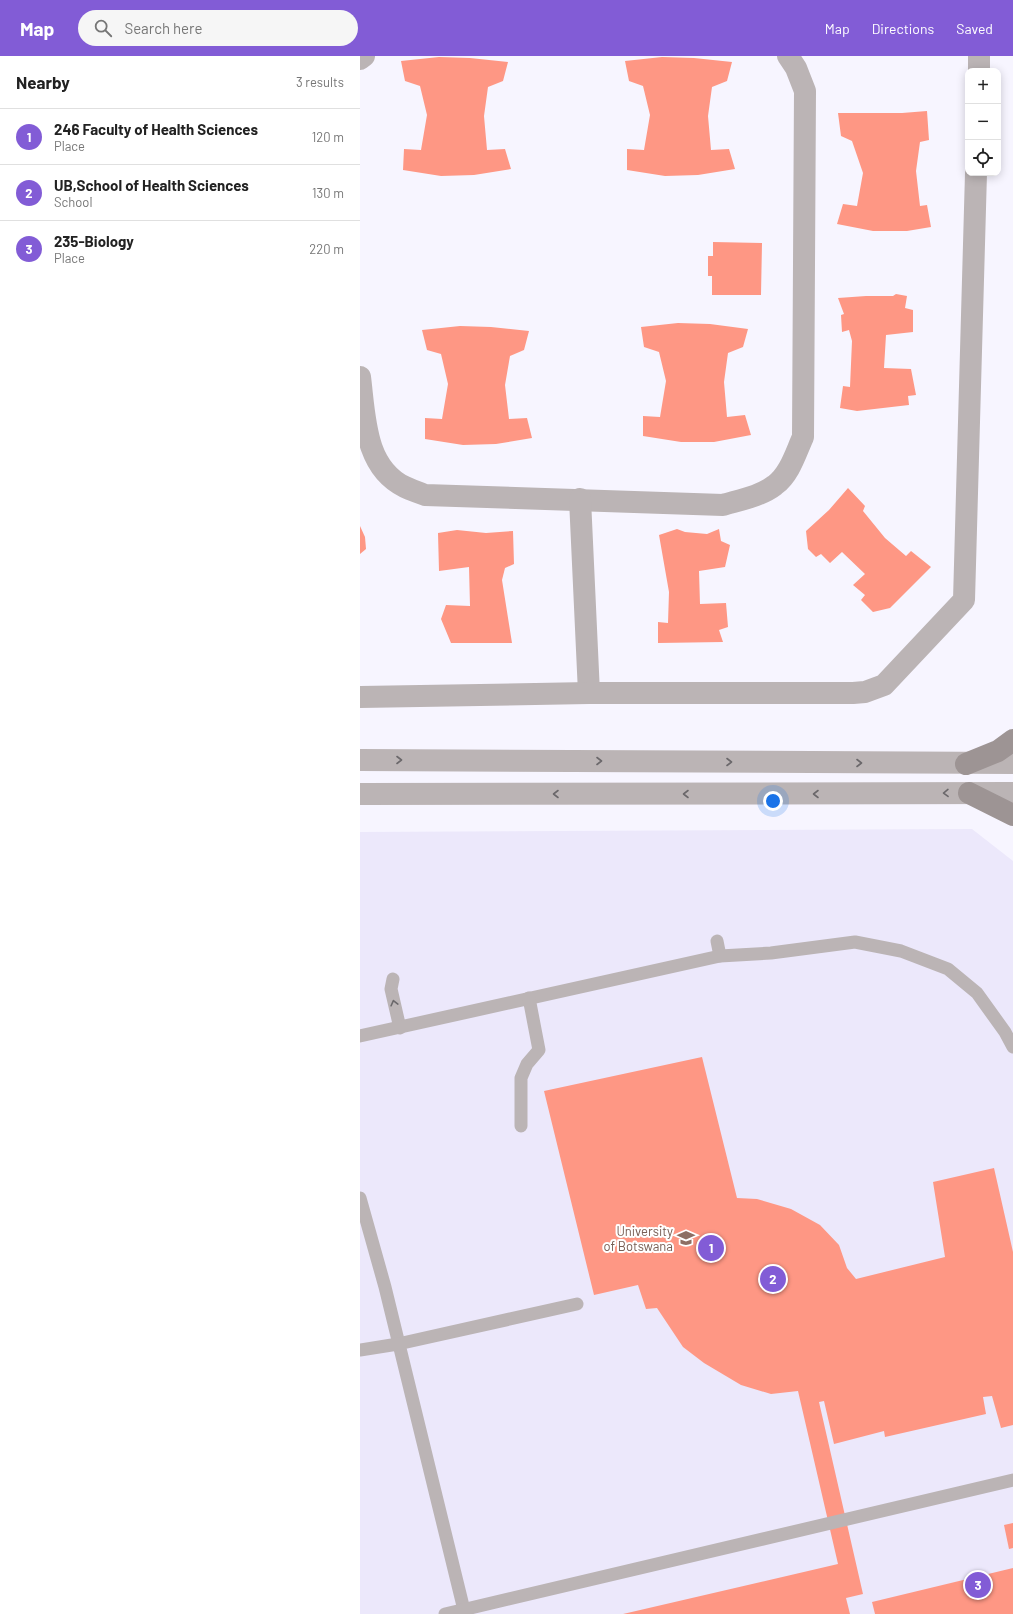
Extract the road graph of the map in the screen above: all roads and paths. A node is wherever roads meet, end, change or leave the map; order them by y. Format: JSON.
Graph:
{"nodes":[{"id":1,"x":364,"y":56,"type":"edge"},
{"id":2,"x":788,"y":56,"type":"edge"},
{"id":3,"x":979,"y":56,"type":"edge"},
{"id":4,"x":360,"y":60,"type":"edge"},
{"id":5,"x":979,"y":68,"type":"edge"},
{"id":6,"x":976,"y":176,"type":"edge"},
{"id":7,"x":360,"y":377,"type":"edge"},
{"id":8,"x":580,"y":500,"type":"junction"},
{"id":9,"x":589,"y":693,"type":"junction"},
{"id":10,"x":360,"y":696,"type":"edge"},
{"id":11,"x":1013,"y":740,"type":"edge"},
{"id":12,"x":360,"y":760,"type":"edge"},
{"id":13,"x":1013,"y":763,"type":"edge"},
{"id":14,"x":966,"y":764,"type":"junction"},
{"id":15,"x":969,"y":793,"type":"junction"},
{"id":16,"x":1013,"y":793,"type":"edge"},
{"id":17,"x":360,"y":794,"type":"edge"},
{"id":18,"x":1013,"y":815,"type":"edge"},
{"id":19,"x":717,"y":940,"type":"dead end"},
{"id":20,"x":720,"y":956,"type":"junction"},
{"id":21,"x":393,"y":978,"type":"dead end"},
{"id":22,"x":529,"y":998,"type":"junction"},
{"id":23,"x":400,"y":1028,"type":"junction"},
{"id":24,"x":360,"y":1036,"type":"edge"},
{"id":25,"x":1013,"y":1047,"type":"edge"},
{"id":26,"x":521,"y":1126,"type":"dead end"},
{"id":27,"x":360,"y":1198,"type":"edge"},
{"id":28,"x":577,"y":1304,"type":"dead end"},
{"id":29,"x":398,"y":1344,"type":"junction"},
{"id":30,"x":360,"y":1350,"type":"edge"},
{"id":31,"x":1013,"y":1480,"type":"edge"},
{"id":32,"x":464,"y":1610,"type":"junction"},
{"id":33,"x":446,"y":1614,"type":"edge"}],
"edges":[{"from":1,"to":4,"type":"street"},
{"from":2,"to":8,"type":"street"},
{"from":3,"to":5,"type":"street"},
{"from":6,"to":9,"type":"street"},
{"from":7,"to":8,"type":"street"},
{"from":8,"to":9,"type":"street"},
{"from":9,"to":10,"type":"street"},
{"from":11,"to":14,"type":"main road"},
{"from":12,"to":14,"type":"street","one_way":true},
{"from":13,"to":14,"type":"street"},
{"from":15,"to":16,"type":"street"},
{"from":15,"to":17,"type":"street","one_way":true},
{"from":15,"to":18,"type":"main road"},
{"from":19,"to":20,"type":"lane"},
{"from":20,"to":22,"type":"lane"},
{"from":20,"to":25,"type":"lane"},
{"from":23,"to":21,"type":"lane","one_way":true},
{"from":22,"to":23,"type":"lane"},
{"from":22,"to":26,"type":"lane"},
{"from":23,"to":24,"type":"lane"},
{"from":27,"to":29,"type":"lane"},
{"from":28,"to":29,"type":"lane"},
{"from":29,"to":30,"type":"lane"},
{"from":29,"to":32,"type":"lane"},
{"from":31,"to":32,"type":"lane"},
{"from":32,"to":33,"type":"lane"}]}
